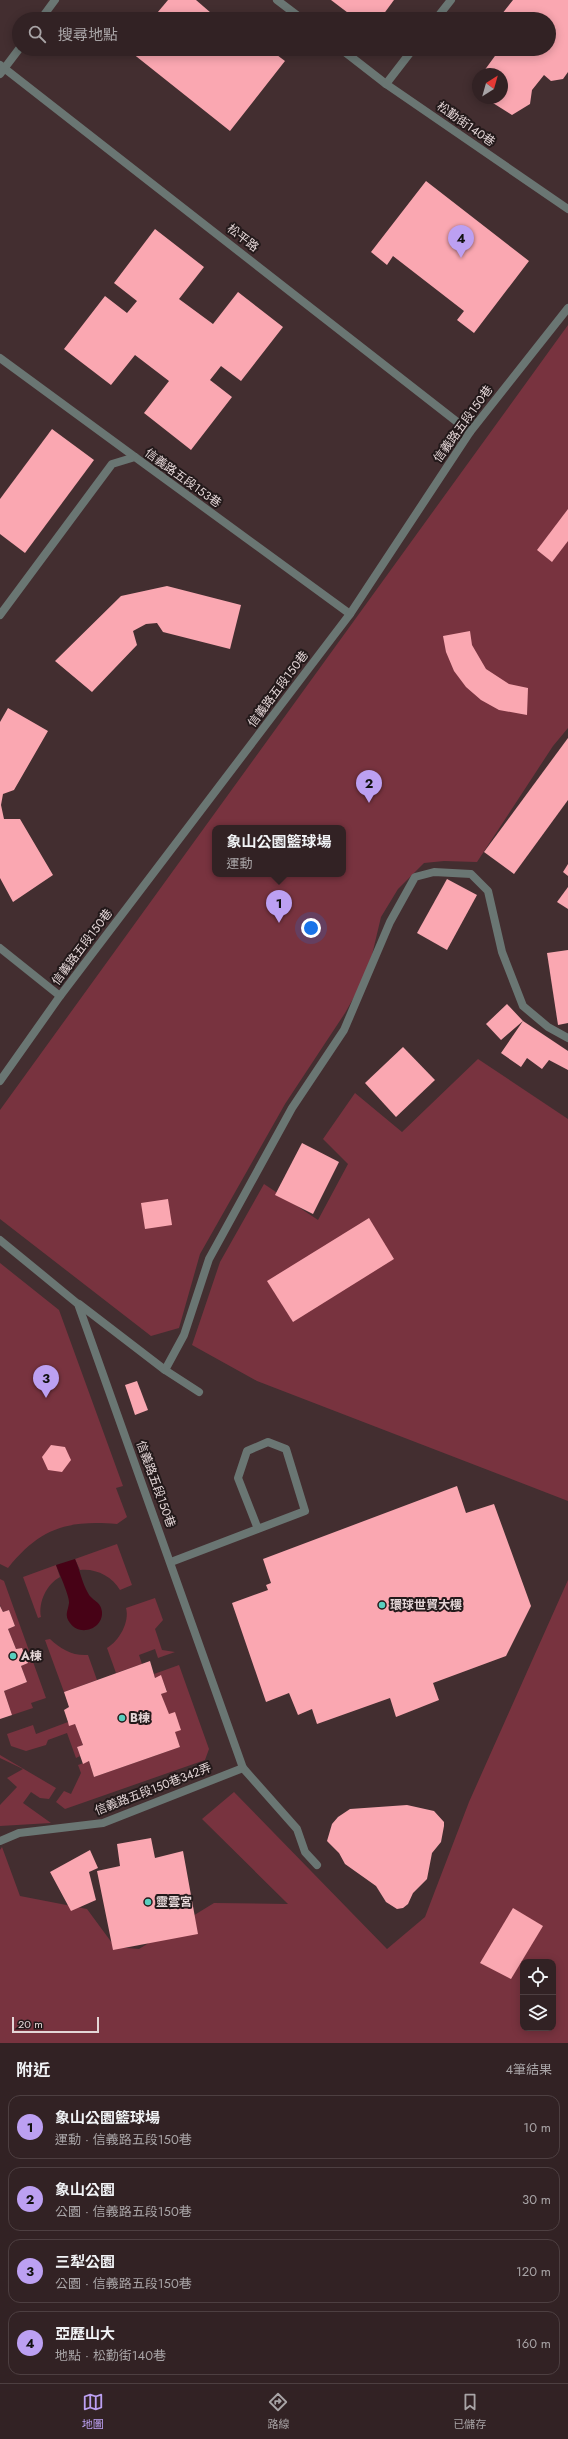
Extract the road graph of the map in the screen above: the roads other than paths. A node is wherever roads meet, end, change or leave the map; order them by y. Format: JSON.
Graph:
{"nodes":[{"id":1,"x":55,"y":0,"type":"edge"},
{"id":2,"x":277,"y":0,"type":"edge"},
{"id":3,"x":451,"y":0,"type":"edge"},
{"id":4,"x":46,"y":12,"type":"edge"},
{"id":5,"x":293,"y":12,"type":"edge"},
{"id":6,"x":442,"y":12,"type":"edge"},
{"id":7,"x":13,"y":56,"type":"edge"},
{"id":8,"x":350,"y":56,"type":"edge"},
{"id":9,"x":408,"y":56,"type":"edge"},
{"id":10,"x":2,"y":69,"type":"edge"},
{"id":11,"x":386,"y":84,"type":"junction"},
{"id":12,"x":568,"y":209,"type":"edge"},
{"id":13,"x":568,"y":308,"type":"edge"},
{"id":14,"x":0,"y":358,"type":"edge"},
{"id":15,"x":470,"y":432,"type":"junction"},
{"id":16,"x":135,"y":457,"type":"junction"},
{"id":17,"x":350,"y":614,"type":"junction"},
{"id":18,"x":0,"y":615,"type":"edge"},
{"id":19,"x":0,"y":948,"type":"edge"},
{"id":20,"x":60,"y":996,"type":"junction"},
{"id":21,"x":568,"y":1038,"type":"edge"},
{"id":22,"x":0,"y":1081,"type":"edge"},
{"id":23,"x":0,"y":1240,"type":"edge"},
{"id":24,"x":78,"y":1304,"type":"junction"},
{"id":25,"x":165,"y":1370,"type":"junction"},
{"id":26,"x":199,"y":1392,"type":"dead end"},
{"id":27,"x":258,"y":1529,"type":"junction"},
{"id":28,"x":171,"y":1562,"type":"junction"},
{"id":29,"x":243,"y":1768,"type":"junction"},
{"id":30,"x":0,"y":1841,"type":"edge"},
{"id":31,"x":317,"y":1865,"type":"dead end"}],
"edges":[{"from":1,"to":4,"type":"street"},
{"from":2,"to":5,"type":"street"},
{"from":3,"to":6,"type":"street"},
{"from":7,"to":10,"type":"street"},
{"from":8,"to":11,"type":"street","name":"松勤街140巷"},
{"from":9,"to":11,"type":"street"},
{"from":10,"to":15,"type":"street","name":"松平路"},
{"from":11,"to":12,"type":"street","name":"松勤街140巷"},
{"from":13,"to":15,"type":"street","name":"信義路五段150巷"},
{"from":14,"to":16,"type":"street"},
{"from":15,"to":17,"type":"street","name":"信義路五段150巷"},
{"from":16,"to":17,"type":"street","name":"信義路五段153巷"},
{"from":16,"to":18,"type":"street","name":"信義路五段153巷"},
{"from":17,"to":20,"type":"street","name":"信義路五段150巷"},
{"from":19,"to":20,"type":"street"},
{"from":20,"to":22,"type":"street","name":"信義路五段150巷"},
{"from":21,"to":25,"type":"street"},
{"from":23,"to":24,"type":"street"},
{"from":24,"to":25,"type":"street"},
{"from":24,"to":28,"type":"street","name":"信義路五段150巷"},
{"from":25,"to":26,"type":"street"},
{"from":27,"to":27,"type":"street"},
{"from":27,"to":28,"type":"street"},
{"from":28,"to":29,"type":"street","name":"信義路五段150巷"},
{"from":29,"to":30,"type":"street","name":"信義路五段150巷342弄"},
{"from":29,"to":31,"type":"street"}]}
